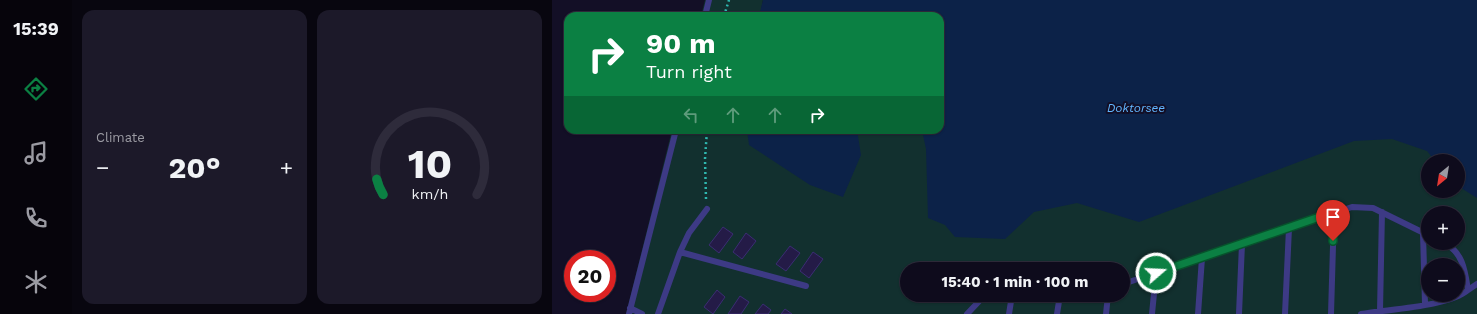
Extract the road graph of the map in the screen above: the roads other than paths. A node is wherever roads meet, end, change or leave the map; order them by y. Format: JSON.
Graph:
{"nodes":[{"id":1,"x":709,"y":0,"type":"edge"},
{"id":2,"x":705,"y":12,"type":"edge"},
{"id":3,"x":675,"y":134,"type":"edge"},
{"id":4,"x":707,"y":209,"type":"road end"},
{"id":5,"x":1334,"y":212,"type":"junction"},
{"id":6,"x":1382,"y":212,"type":"junction"},
{"id":7,"x":1289,"y":228,"type":"junction"},
{"id":8,"x":1421,"y":232,"type":"edge"},
{"id":9,"x":1242,"y":244,"type":"junction"},
{"id":10,"x":1426,"y":250,"type":"edge"},
{"id":11,"x":1455,"y":250,"type":"edge"},
{"id":12,"x":680,"y":252,"type":"junction"},
{"id":13,"x":1202,"y":258,"type":"junction"},
{"id":14,"x":1156,"y":273,"type":"junction"},
{"id":15,"x":1130,"y":282,"type":"edge"},
{"id":16,"x":1477,"y":284,"type":"edge"},
{"id":17,"x":806,"y":286,"type":"dead end"},
{"id":18,"x":1468,"y":290,"type":"junction"},
{"id":19,"x":978,"y":302,"type":"edge"},
{"id":20,"x":1011,"y":302,"type":"edge"},
{"id":21,"x":1059,"y":302,"type":"edge"},
{"id":22,"x":1107,"y":302,"type":"edge"},
{"id":23,"x":1425,"y":304,"type":"junction"},
{"id":24,"x":630,"y":311,"type":"edge"},
{"id":25,"x":1380,"y":311,"type":"junction"},
{"id":26,"x":642,"y":314,"type":"edge"},
{"id":27,"x":658,"y":314,"type":"edge"},
{"id":28,"x":967,"y":314,"type":"edge"},
{"id":29,"x":1009,"y":314,"type":"edge"},
{"id":30,"x":1057,"y":314,"type":"edge"},
{"id":31,"x":1106,"y":314,"type":"edge"},
{"id":32,"x":1152,"y":314,"type":"edge"},
{"id":33,"x":1198,"y":314,"type":"edge"},
{"id":34,"x":1239,"y":314,"type":"edge"},
{"id":35,"x":1285,"y":314,"type":"edge"},
{"id":36,"x":1331,"y":314,"type":"edge"},
{"id":37,"x":1361,"y":314,"type":"edge"}],
"edges":[{"from":1,"to":2,"type":"lane"},
{"from":3,"to":24,"type":"lane"},
{"from":4,"to":12,"type":"lane"},
{"from":5,"to":6,"type":"lane"},
{"from":5,"to":7,"type":"lane"},
{"from":5,"to":36,"type":"lane"},
{"from":6,"to":8,"type":"lane"},
{"from":6,"to":25,"type":"lane"},
{"from":7,"to":9,"type":"lane"},
{"from":7,"to":35,"type":"lane"},
{"from":9,"to":13,"type":"lane"},
{"from":9,"to":34,"type":"lane"},
{"from":10,"to":23,"type":"lane"},
{"from":11,"to":18,"type":"lane"},
{"from":12,"to":17,"type":"lane"},
{"from":12,"to":27,"type":"lane"},
{"from":13,"to":14,"type":"lane"},
{"from":13,"to":33,"type":"lane"},
{"from":14,"to":15,"type":"lane"},
{"from":14,"to":32,"type":"lane"},
{"from":16,"to":18,"type":"lane"},
{"from":18,"to":23,"type":"lane"},
{"from":19,"to":28,"type":"lane"},
{"from":20,"to":29,"type":"lane"},
{"from":21,"to":30,"type":"lane"},
{"from":22,"to":31,"type":"lane"},
{"from":23,"to":25,"type":"lane"},
{"from":24,"to":26,"type":"lane"},
{"from":25,"to":37,"type":"lane"}]}
